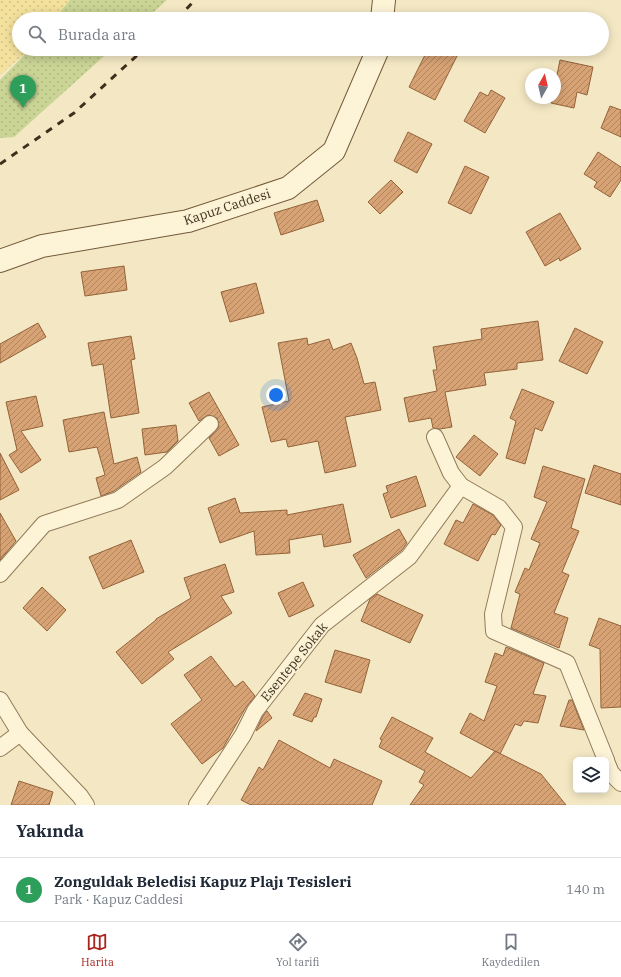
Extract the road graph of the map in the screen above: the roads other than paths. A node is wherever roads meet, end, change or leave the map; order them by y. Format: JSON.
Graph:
{"nodes":[{"id":1,"x":384,"y":0,"type":"edge"},
{"id":2,"x":383,"y":12,"type":"edge"},
{"id":3,"x":375,"y":56,"type":"edge"},
{"id":4,"x":0,"y":261,"type":"edge"},
{"id":5,"x":210,"y":424,"type":"dead end"},
{"id":6,"x":435,"y":437,"type":"dead end"},
{"id":7,"x":461,"y":486,"type":"junction"},
{"id":8,"x":0,"y":574,"type":"edge"},
{"id":9,"x":0,"y":700,"type":"edge"},
{"id":10,"x":20,"y":733,"type":"junction"},
{"id":11,"x":0,"y":748,"type":"edge"},
{"id":12,"x":604,"y":757,"type":"edge"},
{"id":13,"x":609,"y":768,"type":"edge"},
{"id":14,"x":621,"y":783,"type":"edge"},
{"id":15,"x":86,"y":805,"type":"edge"},
{"id":16,"x":197,"y":805,"type":"edge"}],
"edges":[{"from":1,"to":2,"type":"main road"},
{"from":3,"to":4,"type":"main road","name":"Kapuz Caddesi"},
{"from":5,"to":8,"type":"street"},
{"from":6,"to":7,"type":"street"},
{"from":7,"to":12,"type":"street"},
{"from":7,"to":16,"type":"street","name":"Esentepe Sokak"},
{"from":9,"to":10,"type":"street"},
{"from":10,"to":11,"type":"street"},
{"from":10,"to":15,"type":"street"},
{"from":13,"to":14,"type":"street"}]}
